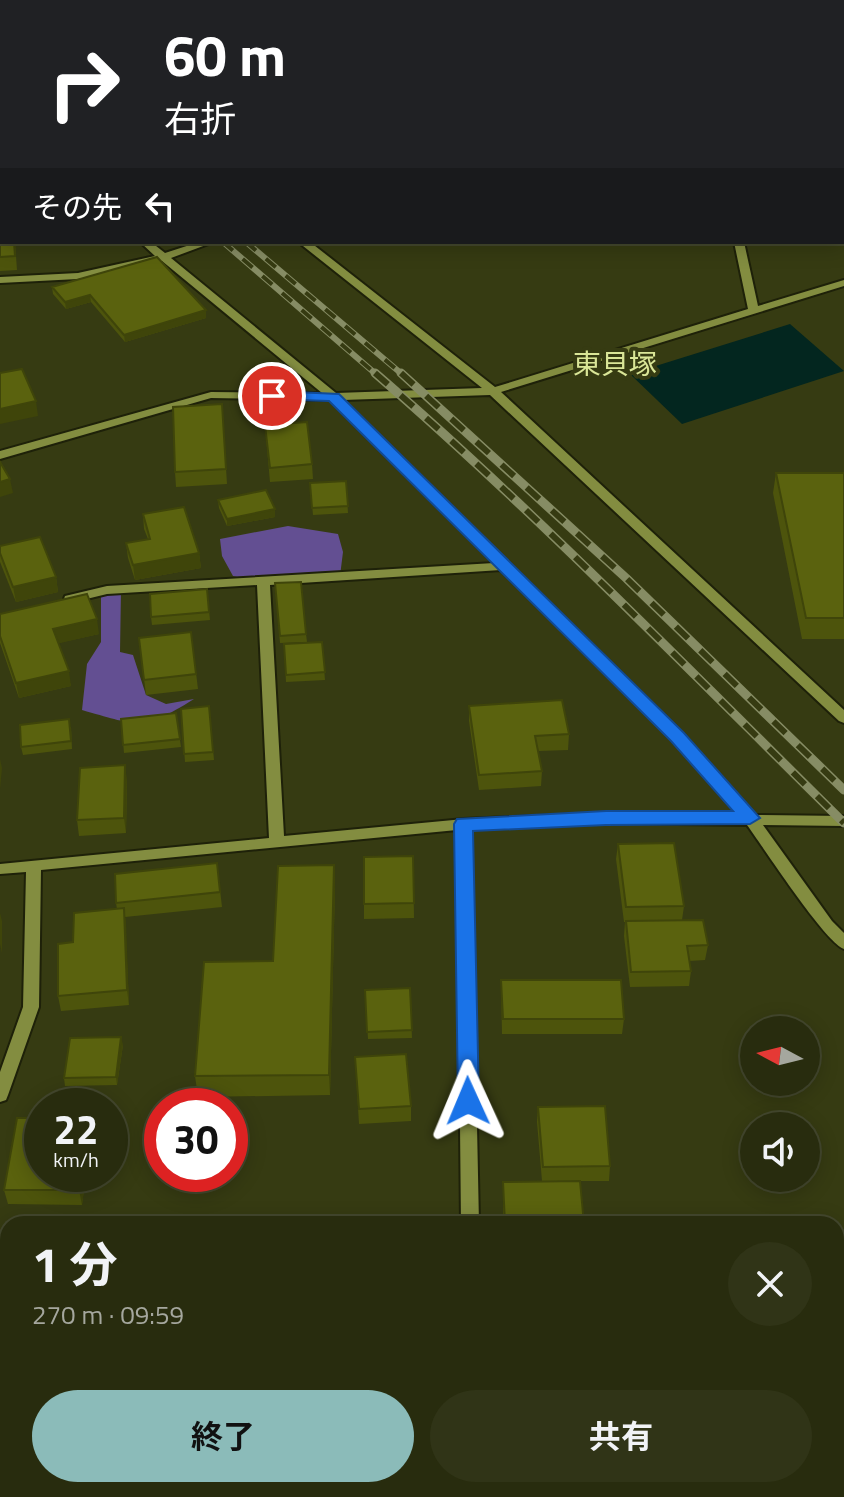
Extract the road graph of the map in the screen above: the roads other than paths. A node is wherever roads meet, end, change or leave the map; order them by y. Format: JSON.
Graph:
{"nodes":[{"id":1,"x":148,"y":244,"type":"edge"},
{"id":2,"x":203,"y":244,"type":"edge"},
{"id":3,"x":306,"y":244,"type":"edge"},
{"id":4,"x":739,"y":244,"type":"edge"},
{"id":5,"x":165,"y":257,"type":"junction"},
{"id":6,"x":0,"y":280,"type":"edge"},
{"id":7,"x":844,"y":283,"type":"edge"},
{"id":8,"x":753,"y":309,"type":"junction"},
{"id":9,"x":493,"y":391,"type":"junction"},
{"id":10,"x":333,"y":397,"type":"junction"},
{"id":11,"x":0,"y":440,"type":"edge"},
{"id":12,"x":5,"y":454,"type":"edge"},
{"id":13,"x":506,"y":566,"type":"junction"},
{"id":14,"x":263,"y":581,"type":"junction"},
{"id":15,"x":58,"y":602,"type":"edge"},
{"id":16,"x":844,"y":718,"type":"edge"},
{"id":17,"x":750,"y":818,"type":"junction"},
{"id":18,"x":844,"y":821,"type":"edge"},
{"id":19,"x":464,"y":824,"type":"junction"},
{"id":20,"x":277,"y":843,"type":"junction"},
{"id":21,"x":34,"y":867,"type":"junction"},
{"id":22,"x":0,"y":869,"type":"edge"},
{"id":23,"x":844,"y":943,"type":"edge"},
{"id":24,"x":0,"y":1095,"type":"edge"},
{"id":25,"x":470,"y":1216,"type":"edge"}],
"edges":[{"from":1,"to":5,"type":"street"},
{"from":2,"to":5,"type":"street"},
{"from":3,"to":9,"type":"street"},
{"from":4,"to":8,"type":"street"},
{"from":5,"to":6,"type":"street"},
{"from":5,"to":10,"type":"street"},
{"from":7,"to":8,"type":"street"},
{"from":8,"to":9,"type":"street"},
{"from":9,"to":10,"type":"street"},
{"from":9,"to":16,"type":"street"},
{"from":10,"to":12,"type":"street"},
{"from":10,"to":13,"type":"street"},
{"from":11,"to":12,"type":"street"},
{"from":13,"to":14,"type":"street"},
{"from":13,"to":17,"type":"street"},
{"from":14,"to":15,"type":"street"},
{"from":14,"to":20,"type":"street"},
{"from":17,"to":18,"type":"street"},
{"from":17,"to":19,"type":"street"},
{"from":17,"to":23,"type":"street"},
{"from":19,"to":20,"type":"street"},
{"from":19,"to":25,"type":"street"},
{"from":20,"to":21,"type":"street"},
{"from":21,"to":22,"type":"street"},
{"from":21,"to":24,"type":"street"}]}
